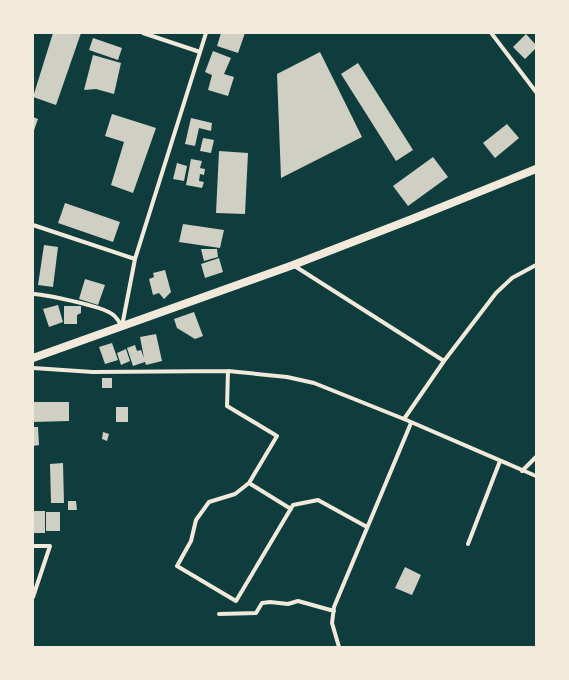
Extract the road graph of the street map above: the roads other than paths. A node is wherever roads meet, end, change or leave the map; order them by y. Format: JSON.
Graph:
{"nodes":[{"id":1,"x":144,"y":33,"type":"edge"},
{"id":2,"x":206,"y":33,"type":"edge"},
{"id":3,"x":492,"y":34,"type":"edge"},
{"id":4,"x":200,"y":52,"type":"junction"},
{"id":5,"x":536,"y":92,"type":"edge"},
{"id":6,"x":536,"y":169,"type":"edge"},
{"id":7,"x":33,"y":225,"type":"edge"},
{"id":8,"x":134,"y":259,"type":"junction"},
{"id":9,"x":293,"y":265,"type":"junction"},
{"id":10,"x":536,"y":265,"type":"edge"},
{"id":11,"x":33,"y":294,"type":"edge"},
{"id":12,"x":122,"y":326,"type":"junction"},
{"id":13,"x":33,"y":358,"type":"edge"},
{"id":14,"x":444,"y":361,"type":"junction"},
{"id":15,"x":33,"y":368,"type":"edge"},
{"id":16,"x":228,"y":371,"type":"junction"},
{"id":17,"x":404,"y":419,"type":"junction"},
{"id":18,"x":411,"y":423,"type":"junction"},
{"id":19,"x":536,"y":457,"type":"edge"},
{"id":20,"x":500,"y":461,"type":"junction"},
{"id":21,"x":522,"y":471,"type":"junction"},
{"id":22,"x":536,"y":476,"type":"edge"},
{"id":23,"x":249,"y":483,"type":"junction"},
{"id":24,"x":291,"y":509,"type":"junction"},
{"id":25,"x":367,"y":527,"type":"junction"},
{"id":26,"x":468,"y":544,"type":"dead end"},
{"id":27,"x":33,"y":546,"type":"edge"},
{"id":28,"x":33,"y":597,"type":"edge"},
{"id":29,"x":334,"y":611,"type":"junction"},
{"id":30,"x":218,"y":614,"type":"dead end"},
{"id":31,"x":339,"y":647,"type":"edge"}],
"edges":[{"from":1,"to":4,"type":"street"},
{"from":2,"to":4,"type":"street"},
{"from":3,"to":5,"type":"street"},
{"from":4,"to":8,"type":"street"},
{"from":6,"to":9,"type":"main road"},
{"from":7,"to":8,"type":"street"},
{"from":8,"to":12,"type":"street"},
{"from":9,"to":12,"type":"main road"},
{"from":9,"to":14,"type":"street"},
{"from":10,"to":14,"type":"street"},
{"from":11,"to":12,"type":"street"},
{"from":12,"to":13,"type":"main road"},
{"from":14,"to":17,"type":"street"},
{"from":15,"to":16,"type":"street"},
{"from":16,"to":17,"type":"street"},
{"from":16,"to":23,"type":"street"},
{"from":17,"to":18,"type":"street"},
{"from":18,"to":20,"type":"street"},
{"from":18,"to":25,"type":"street"},
{"from":19,"to":21,"type":"street"},
{"from":20,"to":21,"type":"street"},
{"from":20,"to":26,"type":"street"},
{"from":21,"to":22,"type":"street"},
{"from":23,"to":24,"type":"street"},
{"from":23,"to":24,"type":"street"},
{"from":24,"to":25,"type":"street"},
{"from":25,"to":29,"type":"street"},
{"from":27,"to":28,"type":"street"},
{"from":29,"to":30,"type":"street"},
{"from":29,"to":31,"type":"street"}]}
